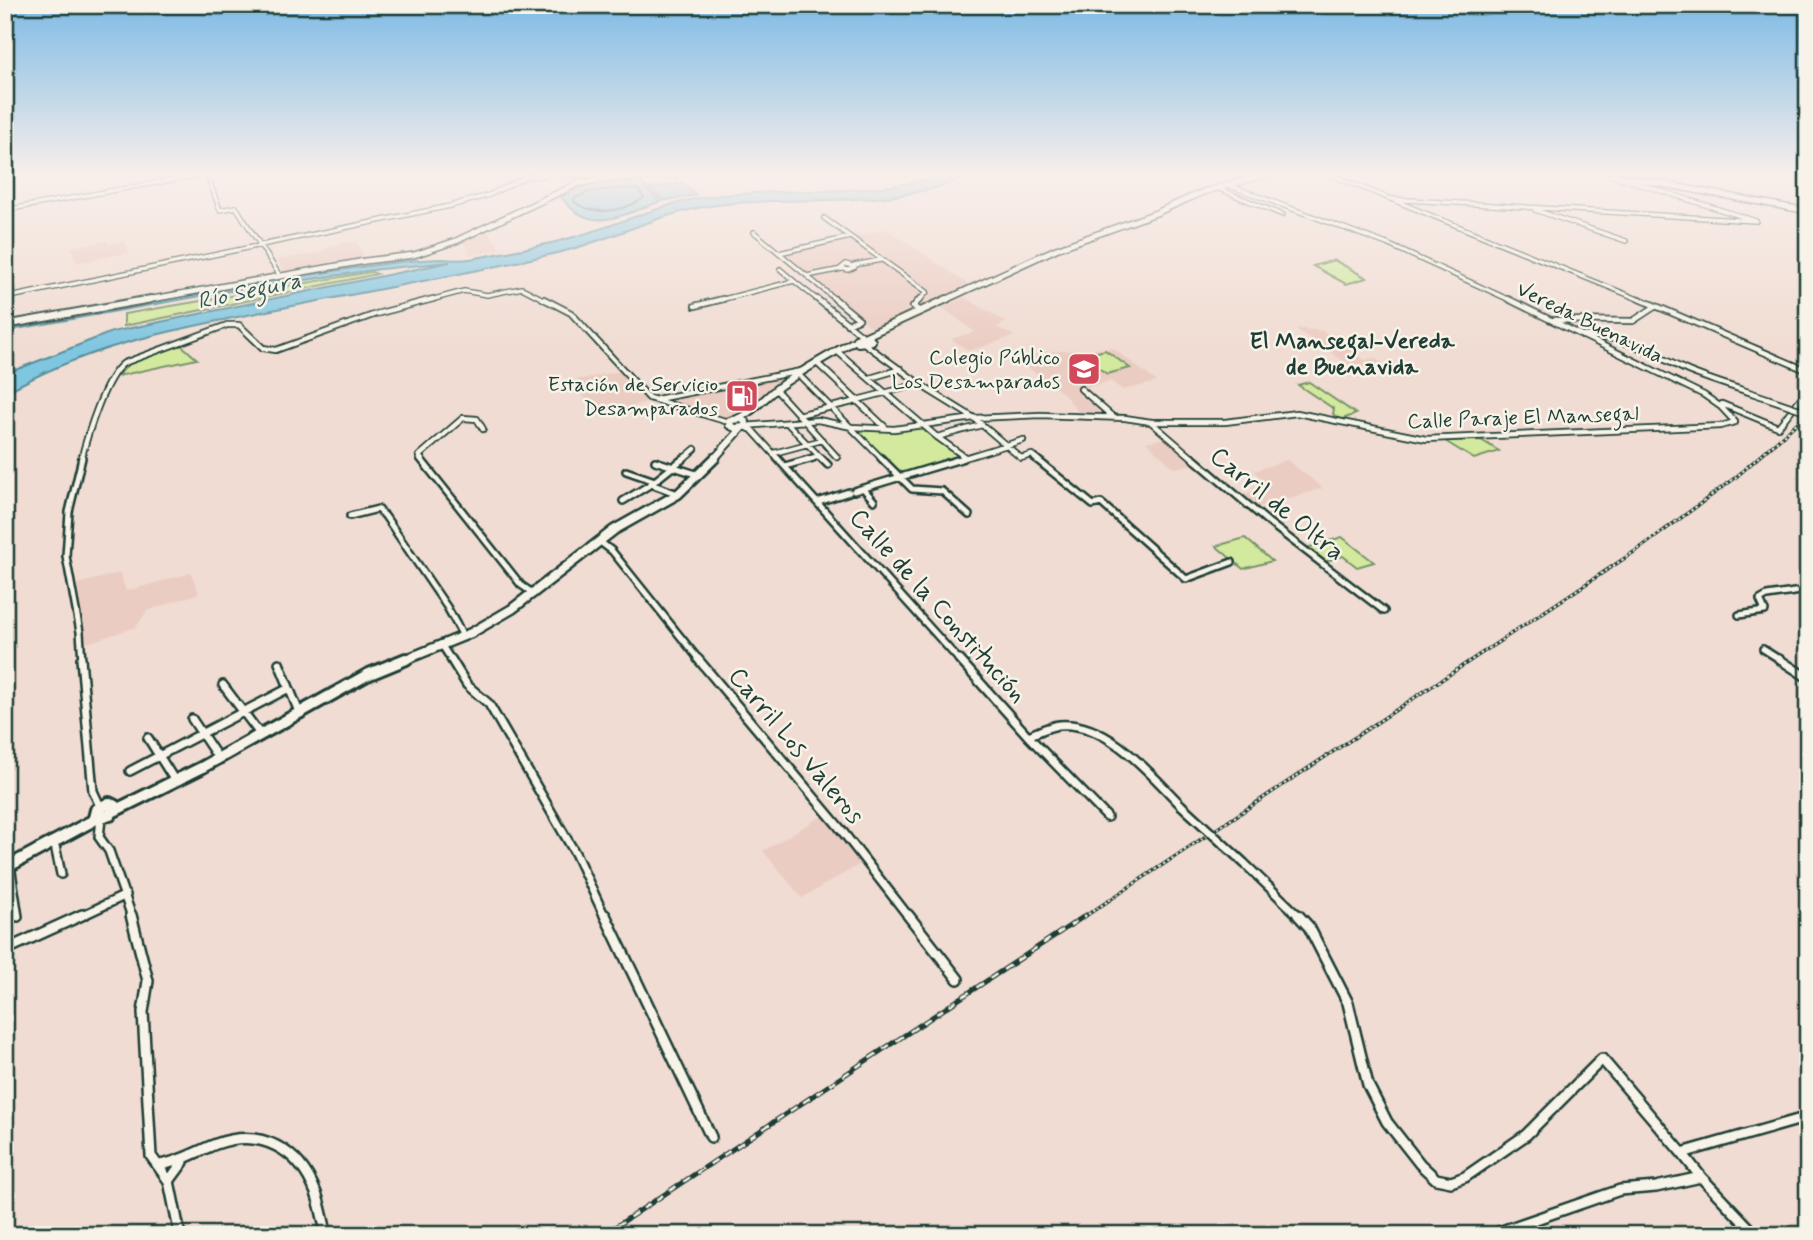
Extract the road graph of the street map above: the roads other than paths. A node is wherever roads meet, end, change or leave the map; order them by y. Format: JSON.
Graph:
{"nodes":[{"id":1,"x":253,"y":233,"type":"edge"},
{"id":2,"x":320,"y":233,"type":"edge"},
{"id":3,"x":469,"y":233,"type":"edge"},
{"id":4,"x":755,"y":233,"type":"edge"},
{"id":5,"x":844,"y":233,"type":"edge"},
{"id":6,"x":1099,"y":233,"type":"edge"},
{"id":7,"x":1356,"y":233,"type":"edge"},
{"id":8,"x":1477,"y":233,"type":"edge"},
{"id":9,"x":1602,"y":233,"type":"edge"},
{"id":10,"x":850,"y":237,"type":"junction"},
{"id":11,"x":1626,"y":241,"type":"dead end"},
{"id":12,"x":261,"y":245,"type":"junction"},
{"id":13,"x":779,"y":253,"type":"junction"},
{"id":14,"x":881,"y":260,"type":"junction"},
{"id":15,"x":780,"y":269,"type":"dead end"},
{"id":16,"x":280,"y":276,"type":"junction"},
{"id":17,"x":807,"y":276,"type":"junction"},
{"id":18,"x":794,"y":281,"type":"junction"},
{"id":19,"x":982,"y":285,"type":"junction"},
{"id":20,"x":5,"y":298,"type":"edge"},
{"id":21,"x":695,"y":306,"type":"dead end"},
{"id":22,"x":1656,"y":306,"type":"junction"},
{"id":23,"x":920,"y":311,"type":"junction"},
{"id":24,"x":1552,"y":320,"type":"junction"},
{"id":25,"x":847,"y":324,"type":"junction"},
{"id":26,"x":5,"y":325,"type":"edge"},
{"id":27,"x":1580,"y":336,"type":"junction"},
{"id":28,"x":866,"y":341,"type":"junction"},
{"id":29,"x":838,"y":352,"type":"junction"},
{"id":30,"x":817,"y":363,"type":"junction"},
{"id":31,"x":901,"y":369,"type":"junction"},
{"id":32,"x":1808,"y":371,"type":"edge"},
{"id":33,"x":795,"y":374,"type":"junction"},
{"id":34,"x":870,"y":378,"type":"junction"},
{"id":35,"x":919,"y":384,"type":"junction"},
{"id":36,"x":1081,"y":389,"type":"dead end"},
{"id":37,"x":1808,"y":389,"type":"edge"},
{"id":38,"x":777,"y":391,"type":"junction"},
{"id":39,"x":886,"y":392,"type":"junction"},
{"id":40,"x":655,"y":400,"type":"junction"},
{"id":41,"x":857,"y":400,"type":"junction"},
{"id":42,"x":1714,"y":401,"type":"junction"},
{"id":43,"x":832,"y":406,"type":"junction"},
{"id":44,"x":1808,"y":412,"type":"edge"},
{"id":45,"x":798,"y":415,"type":"junction"},
{"id":46,"x":974,"y":418,"type":"junction"},
{"id":47,"x":1114,"y":418,"type":"junction"},
{"id":48,"x":731,"y":422,"type":"junction"},
{"id":49,"x":804,"y":422,"type":"junction"},
{"id":50,"x":1151,"y":422,"type":"junction"},
{"id":51,"x":786,"y":423,"type":"junction"},
{"id":52,"x":924,"y":425,"type":"junction"},
{"id":53,"x":982,"y":425,"type":"junction"},
{"id":54,"x":747,"y":426,"type":"junction"},
{"id":55,"x":852,"y":427,"type":"junction"},
{"id":56,"x":886,"y":428,"type":"junction"},
{"id":57,"x":483,"y":429,"type":"dead end"},
{"id":58,"x":937,"y":437,"type":"junction"},
{"id":59,"x":731,"y":438,"type":"junction"},
{"id":60,"x":822,"y":440,"type":"junction"},
{"id":61,"x":1023,"y":440,"type":"dead end"},
{"id":62,"x":807,"y":444,"type":"junction"},
{"id":63,"x":1004,"y":444,"type":"junction"},
{"id":64,"x":695,"y":449,"type":"dead end"},
{"id":65,"x":774,"y":453,"type":"junction"},
{"id":66,"x":819,"y":456,"type":"junction"},
{"id":67,"x":837,"y":457,"type":"dead end"},
{"id":68,"x":965,"y":457,"type":"junction"},
{"id":69,"x":655,"y":461,"type":"dead end"},
{"id":70,"x":828,"y":465,"type":"dead end"},
{"id":71,"x":785,"y":466,"type":"junction"},
{"id":72,"x":673,"y":467,"type":"junction"},
{"id":73,"x":626,"y":471,"type":"dead end"},
{"id":74,"x":699,"y":475,"type":"junction"},
{"id":75,"x":899,"y":477,"type":"junction"},
{"id":76,"x":653,"y":483,"type":"junction"},
{"id":77,"x":863,"y":488,"type":"junction"},
{"id":78,"x":678,"y":494,"type":"junction"},
{"id":79,"x":624,"y":501,"type":"dead end"},
{"id":80,"x":874,"y":501,"type":"dead end"},
{"id":81,"x":818,"y":502,"type":"junction"},
{"id":82,"x":969,"y":515,"type":"dead end"},
{"id":83,"x":349,"y":516,"type":"dead end"},
{"id":84,"x":599,"y":541,"type":"junction"},
{"id":85,"x":1232,"y":562,"type":"dead end"},
{"id":86,"x":1808,"y":590,"type":"edge"},
{"id":87,"x":534,"y":594,"type":"junction"},
{"id":88,"x":1384,"y":611,"type":"dead end"},
{"id":89,"x":1739,"y":615,"type":"dead end"},
{"id":90,"x":463,"y":636,"type":"junction"},
{"id":91,"x":441,"y":644,"type":"junction"},
{"id":92,"x":1763,"y":649,"type":"dead end"},
{"id":93,"x":279,"y":663,"type":"dead end"},
{"id":94,"x":1808,"y":678,"type":"edge"},
{"id":95,"x":222,"y":685,"type":"dead end"},
{"id":96,"x":289,"y":688,"type":"junction"},
{"id":97,"x":243,"y":712,"type":"junction"},
{"id":98,"x":299,"y":712,"type":"junction"},
{"id":99,"x":192,"y":719,"type":"dead end"},
{"id":100,"x":202,"y":733,"type":"junction"},
{"id":101,"x":260,"y":734,"type":"junction"},
{"id":102,"x":1028,"y":736,"type":"junction"},
{"id":103,"x":148,"y":738,"type":"dead end"},
{"id":104,"x":159,"y":755,"type":"junction"},
{"id":105,"x":218,"y":758,"type":"junction"},
{"id":106,"x":130,"y":771,"type":"dead end"},
{"id":107,"x":170,"y":784,"type":"junction"},
{"id":108,"x":104,"y":812,"type":"junction"},
{"id":109,"x":1107,"y":817,"type":"dead end"},
{"id":110,"x":58,"y":838,"type":"junction"},
{"id":111,"x":8,"y":867,"type":"edge"},
{"id":112,"x":61,"y":874,"type":"dead end"},
{"id":113,"x":126,"y":895,"type":"junction"},
{"id":114,"x":18,"y":917,"type":"dead end"},
{"id":115,"x":5,"y":950,"type":"edge"},
{"id":116,"x":958,"y":979,"type":"dead end"},
{"id":117,"x":1808,"y":1117,"type":"edge"},
{"id":118,"x":711,"y":1136,"type":"dead end"},
{"id":119,"x":1682,"y":1153,"type":"junction"},
{"id":120,"x":184,"y":1160,"type":"junction"},
{"id":121,"x":160,"y":1165,"type":"junction"},
{"id":122,"x":1701,"y":1177,"type":"junction"},
{"id":123,"x":169,"y":1181,"type":"junction"},
{"id":124,"x":180,"y":1235,"type":"edge"},
{"id":125,"x":327,"y":1235,"type":"edge"},
{"id":126,"x":1490,"y":1235,"type":"edge"},
{"id":127,"x":1756,"y":1235,"type":"edge"}],
"edges":[{"from":1,"to":12,"type":"street"},
{"from":2,"to":12,"type":"street"},
{"from":3,"to":16,"type":"main road"},
{"from":4,"to":13,"type":"street"},
{"from":5,"to":10,"type":"street"},
{"from":6,"to":19,"type":"main road"},
{"from":7,"to":24,"type":"street","name":"Vereda Buenavida"},
{"from":8,"to":22,"type":"street"},
{"from":9,"to":11,"type":"street"},
{"from":10,"to":13,"type":"street"},
{"from":10,"to":14,"type":"street"},
{"from":12,"to":16,"type":"street"},
{"from":12,"to":20,"type":"street"},
{"from":13,"to":17,"type":"street"},
{"from":14,"to":17,"type":"street"},
{"from":14,"to":23,"type":"street"},
{"from":15,"to":18,"type":"street"},
{"from":16,"to":26,"type":"main road"},
{"from":17,"to":25,"type":"street"},
{"from":18,"to":21,"type":"street"},
{"from":18,"to":25,"type":"street"},
{"from":19,"to":23,"type":"main road"},
{"from":19,"to":28,"type":"main road"},
{"from":22,"to":24,"type":"street"},
{"from":22,"to":32,"type":"street"},
{"from":23,"to":28,"type":"main road"},
{"from":24,"to":27,"type":"street","name":"Vereda Buenavida"},
{"from":25,"to":28,"type":"street"},
{"from":27,"to":42,"type":"street","name":"Vereda Buenavida"},
{"from":27,"to":44,"type":"street","bridge":true},
{"from":28,"to":29,"type":"main road"},
{"from":28,"to":31,"type":"street"},
{"from":28,"to":33,"type":"main road"},
{"from":29,"to":30,"type":"main road"},
{"from":29,"to":34,"type":"street"},
{"from":30,"to":33,"type":"main road"},
{"from":30,"to":41,"type":"street"},
{"from":31,"to":34,"type":"street"},
{"from":31,"to":35,"type":"street"},
{"from":33,"to":38,"type":"main road"},
{"from":33,"to":40,"type":"street"},
{"from":33,"to":43,"type":"street"},
{"from":33,"to":48,"type":"main road"},
{"from":34,"to":39,"type":"street"},
{"from":35,"to":39,"type":"street"},
{"from":35,"to":46,"type":"street"},
{"from":36,"to":47,"type":"street"},
{"from":37,"to":42,"type":"street"},
{"from":38,"to":45,"type":"street"},
{"from":38,"to":54,"type":"main road"},
{"from":39,"to":41,"type":"street"},
{"from":39,"to":52,"type":"street"},
{"from":40,"to":48,"type":"street"},
{"from":40,"to":108,"type":"street"},
{"from":41,"to":43,"type":"street"},
{"from":41,"to":56,"type":"street"},
{"from":42,"to":50,"type":"street","name":"Calle Paraje El Mansegal"},
{"from":43,"to":45,"type":"street"},
{"from":43,"to":55,"type":"street"},
{"from":45,"to":49,"type":"street"},
{"from":46,"to":47,"type":"street","name":"Calle Paraje El Mansegal"},
{"from":46,"to":52,"type":"street","name":"Calle Paraje El Mansegal"},
{"from":46,"to":53,"type":"street"},
{"from":47,"to":50,"type":"street","name":"Calle Paraje El Mansegal"},
{"from":48,"to":54,"type":"main road"},
{"from":48,"to":59,"type":"main road"},
{"from":49,"to":51,"type":"street","name":"Calle Paraje El Mansegal"},
{"from":49,"to":55,"type":"street","name":"Calle Paraje El Mansegal"},
{"from":49,"to":60,"type":"street"},
{"from":50,"to":88,"type":"street","name":"Carril de Oltra"},
{"from":51,"to":54,"type":"street","name":"Calle Paraje El Mansegal"},
{"from":51,"to":62,"type":"street"},
{"from":52,"to":56,"type":"street","name":"Calle Paraje El Mansegal"},
{"from":52,"to":58,"type":"street"},
{"from":53,"to":58,"type":"street"},
{"from":53,"to":63,"type":"street"},
{"from":54,"to":59,"type":"main road"},
{"from":54,"to":65,"type":"street","name":"Calle de la Constitución"},
{"from":55,"to":56,"type":"street","name":"Calle Paraje El Mansegal"},
{"from":55,"to":75,"type":"street"},
{"from":57,"to":87,"type":"street"},
{"from":58,"to":68,"type":"street"},
{"from":59,"to":74,"type":"main road"},
{"from":60,"to":62,"type":"street"},
{"from":60,"to":67,"type":"street"},
{"from":61,"to":63,"type":"street","name":"Calle de la Constitución"},
{"from":62,"to":65,"type":"street"},
{"from":62,"to":66,"type":"street"},
{"from":63,"to":68,"type":"street","name":"Calle de la Constitución"},
{"from":63,"to":85,"type":"street"},
{"from":64,"to":72,"type":"street"},
{"from":65,"to":71,"type":"street","name":"Calle de la Constitución"},
{"from":66,"to":70,"type":"street"},
{"from":66,"to":71,"type":"street"},
{"from":68,"to":75,"type":"street","name":"Calle de la Constitución"},
{"from":69,"to":72,"type":"street"},
{"from":71,"to":81,"type":"street","name":"Calle de la Constitución"},
{"from":72,"to":74,"type":"street"},
{"from":72,"to":76,"type":"street"},
{"from":73,"to":76,"type":"street"},
{"from":74,"to":78,"type":"main road"},
{"from":75,"to":77,"type":"street","name":"Calle de la Constitución"},
{"from":75,"to":82,"type":"street"},
{"from":76,"to":78,"type":"street"},
{"from":76,"to":79,"type":"street"},
{"from":77,"to":80,"type":"street"},
{"from":77,"to":81,"type":"street","name":"Calle de la Constitución"},
{"from":78,"to":84,"type":"main road"},
{"from":81,"to":102,"type":"street","name":"Calle de la Constitución"},
{"from":83,"to":90,"type":"street"},
{"from":84,"to":87,"type":"main road"},
{"from":84,"to":116,"type":"street","name":"Carril Los Valeros"},
{"from":86,"to":89,"type":"street"},
{"from":87,"to":90,"type":"main road"},
{"from":90,"to":91,"type":"main road"},
{"from":91,"to":98,"type":"main road"},
{"from":91,"to":118,"type":"street"},
{"from":92,"to":94,"type":"street"},
{"from":93,"to":96,"type":"street"},
{"from":95,"to":97,"type":"street"},
{"from":96,"to":97,"type":"street"},
{"from":96,"to":98,"type":"street"},
{"from":97,"to":100,"type":"street"},
{"from":97,"to":101,"type":"street"},
{"from":98,"to":101,"type":"main road"},
{"from":99,"to":100,"type":"street"},
{"from":100,"to":104,"type":"street"},
{"from":100,"to":105,"type":"street"},
{"from":101,"to":105,"type":"main road"},
{"from":102,"to":109,"type":"street","name":"Calle de la Constitución"},
{"from":102,"to":119,"type":"street","name":"Calle de la Constitución","bridge":true},
{"from":103,"to":104,"type":"street"},
{"from":104,"to":106,"type":"street"},
{"from":104,"to":107,"type":"street"},
{"from":105,"to":107,"type":"main road"},
{"from":107,"to":108,"type":"main road"},
{"from":108,"to":110,"type":"main road"},
{"from":108,"to":113,"type":"street"},
{"from":110,"to":111,"type":"main road"},
{"from":110,"to":112,"type":"street"},
{"from":111,"to":114,"type":"street"},
{"from":113,"to":115,"type":"street"},
{"from":113,"to":121,"type":"street"},
{"from":117,"to":119,"type":"street"},
{"from":119,"to":122,"type":"street"},
{"from":120,"to":121,"type":"street"},
{"from":120,"to":123,"type":"street"},
{"from":120,"to":125,"type":"street"},
{"from":121,"to":123,"type":"street"},
{"from":122,"to":126,"type":"street"},
{"from":122,"to":127,"type":"street"},
{"from":123,"to":124,"type":"street"}]}
